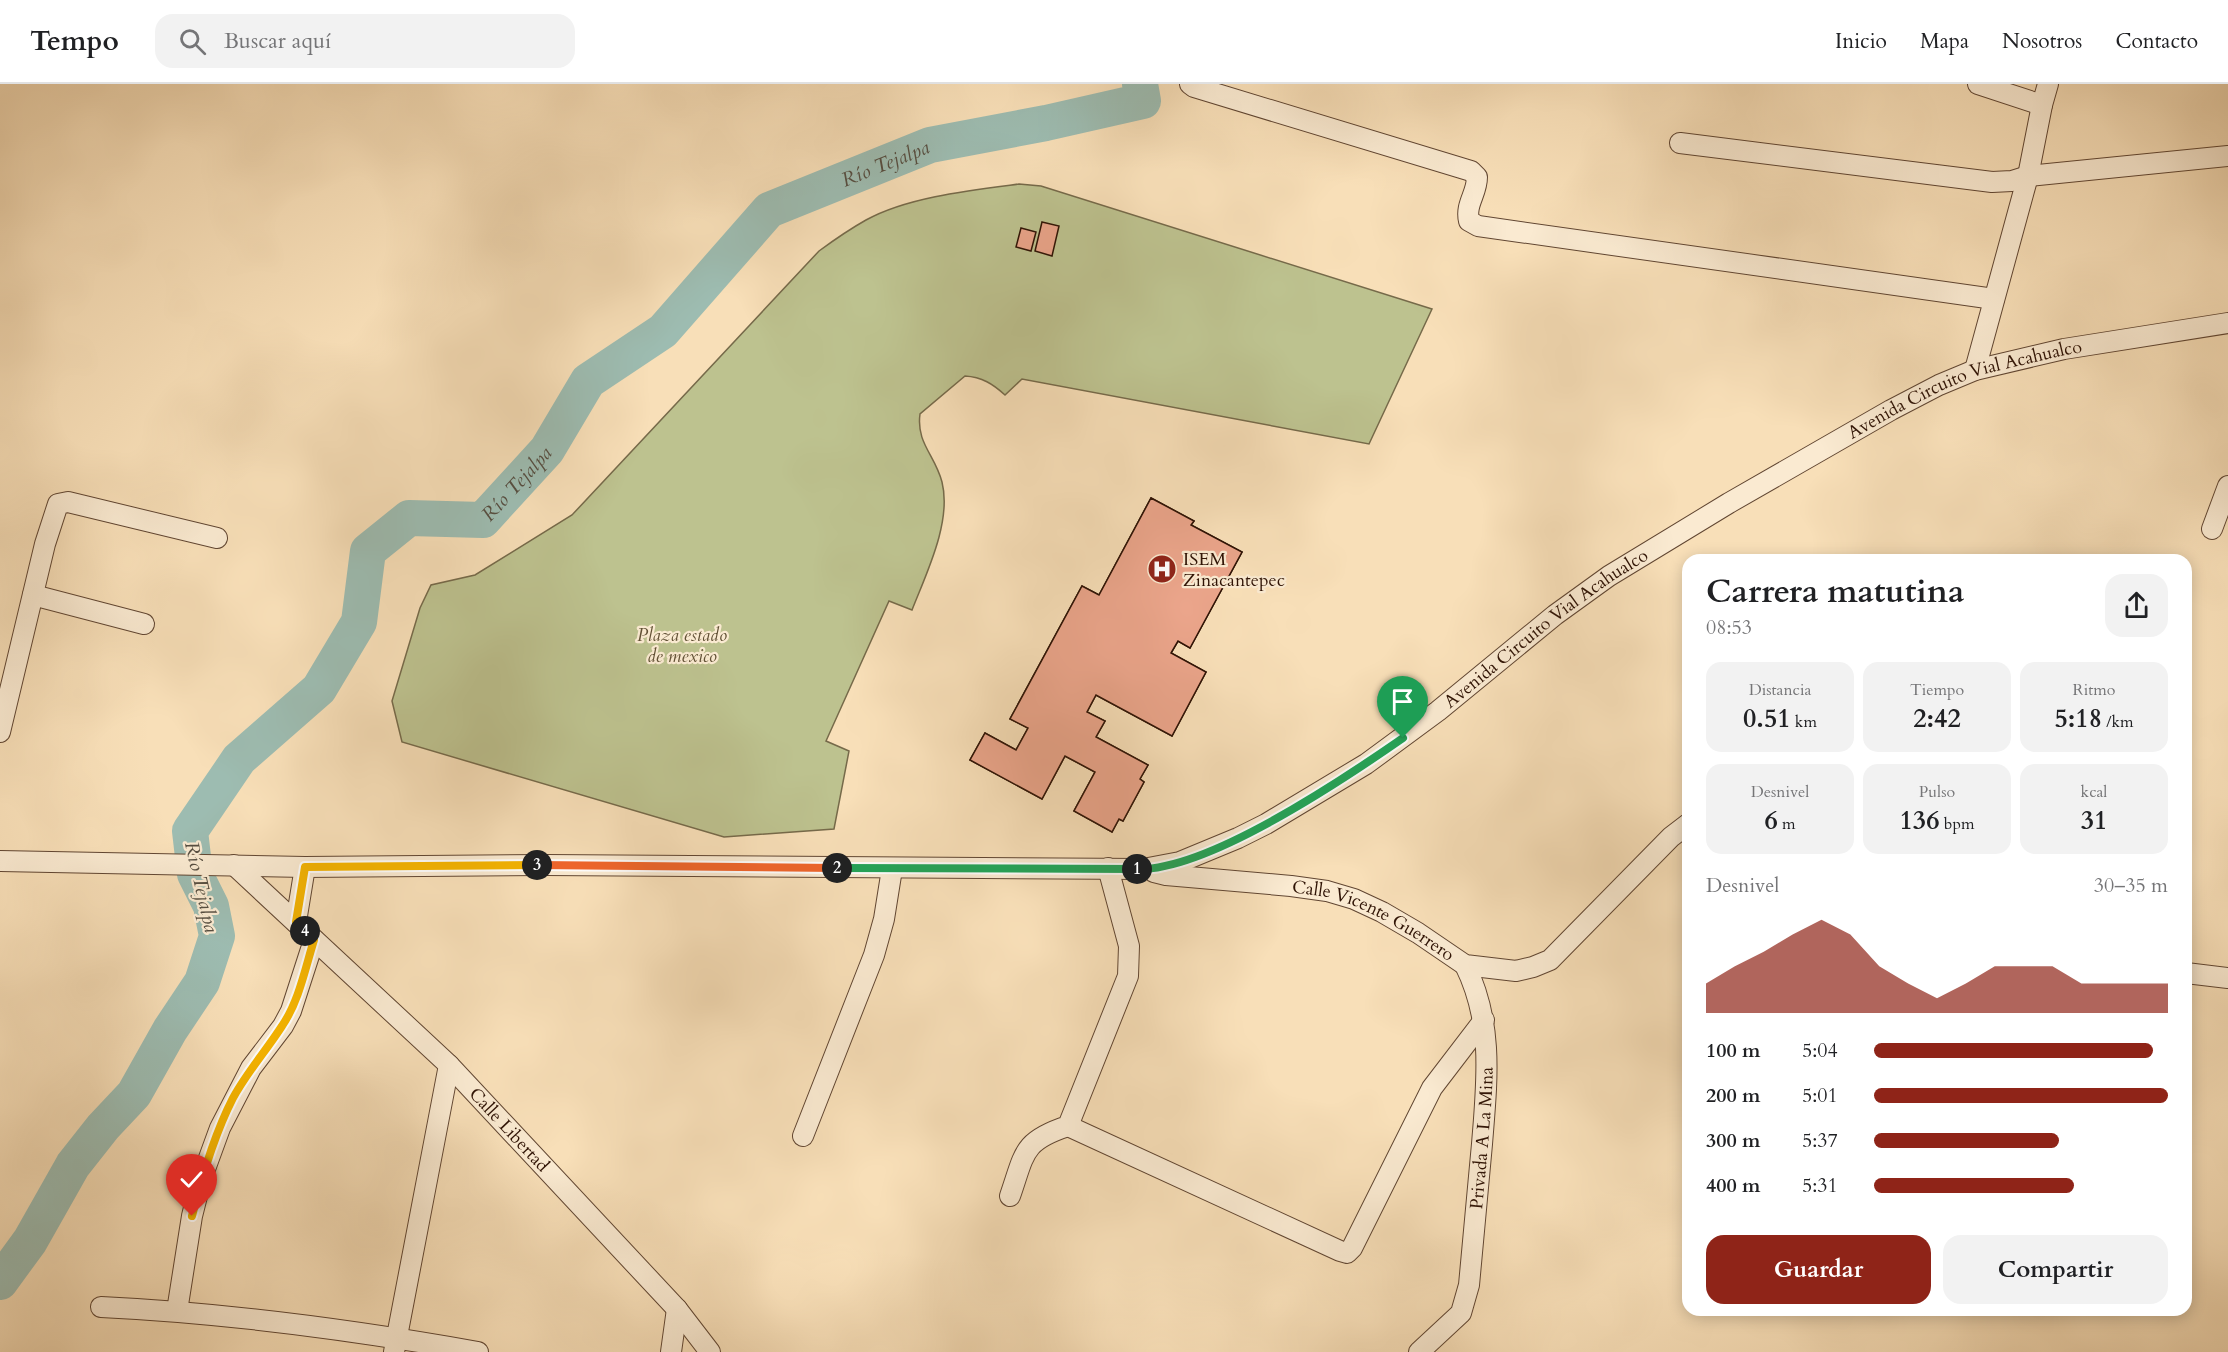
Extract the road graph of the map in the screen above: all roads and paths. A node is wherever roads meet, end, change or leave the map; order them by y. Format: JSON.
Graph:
{"nodes":[{"id":1,"x":1190,"y":84,"type":"edge"},
{"id":2,"x":1978,"y":84,"type":"edge"},
{"id":3,"x":2048,"y":84,"type":"edge"},
{"id":4,"x":2042,"y":105,"type":"junction"},
{"id":5,"x":1680,"y":143,"type":"dead end"},
{"id":6,"x":2228,"y":156,"type":"edge"},
{"id":7,"x":2028,"y":176,"type":"junction"},
{"id":8,"x":1994,"y":299,"type":"junction"},
{"id":9,"x":2228,"y":323,"type":"edge"},
{"id":10,"x":1975,"y":370,"type":"junction"},
{"id":11,"x":2228,"y":486,"type":"edge"},
{"id":12,"x":2212,"y":529,"type":"dead end"},
{"id":13,"x":217,"y":538,"type":"dead end"},
{"id":14,"x":33,"y":596,"type":"junction"},
{"id":15,"x":144,"y":624,"type":"dead end"},
{"id":16,"x":0,"y":732,"type":"edge"},
{"id":17,"x":1682,"y":829,"type":"edge"},
{"id":18,"x":0,"y":861,"type":"edge"},
{"id":19,"x":224,"y":865,"type":"junction"},
{"id":20,"x":305,"y":867,"type":"junction"},
{"id":21,"x":1108,"y":868,"type":"junction"},
{"id":22,"x":892,"y":869,"type":"junction"},
{"id":23,"x":1143,"y":869,"type":"junction"},
{"id":24,"x":296,"y":922,"type":"junction"},
{"id":25,"x":314,"y":940,"type":"junction"},
{"id":26,"x":1465,"y":965,"type":"junction"},
{"id":27,"x":2192,"y":974,"type":"edge"},
{"id":28,"x":2228,"y":978,"type":"edge"},
{"id":29,"x":1484,"y":1020,"type":"junction"},
{"id":30,"x":449,"y":1065,"type":"junction"},
{"id":31,"x":1068,"y":1126,"type":"junction"},
{"id":32,"x":803,"y":1136,"type":"dead end"},
{"id":33,"x":1010,"y":1196,"type":"dead end"},
{"id":34,"x":101,"y":1307,"type":"dead end"},
{"id":35,"x":677,"y":1309,"type":"junction"},
{"id":36,"x":177,"y":1311,"type":"junction"},
{"id":37,"x":395,"y":1345,"type":"edge"},
{"id":38,"x":478,"y":1352,"type":"edge"},
{"id":39,"x":672,"y":1352,"type":"edge"},
{"id":40,"x":710,"y":1352,"type":"edge"},
{"id":41,"x":1419,"y":1352,"type":"edge"}],
"edges":[{"from":1,"to":8,"type":"street"},
{"from":2,"to":4,"type":"street"},
{"from":3,"to":4,"type":"street"},
{"from":4,"to":7,"type":"street"},
{"from":5,"to":7,"type":"street"},
{"from":6,"to":7,"type":"street"},
{"from":7,"to":8,"type":"street"},
{"from":8,"to":10,"type":"street"},
{"from":9,"to":10,"type":"street","name":"Avenida Circuito Vial Acahualco"},
{"from":10,"to":23,"type":"street","name":"Avenida Circuito Vial Acahualco"},
{"from":11,"to":12,"type":"street"},
{"from":13,"to":14,"type":"street"},
{"from":14,"to":15,"type":"street"},
{"from":14,"to":16,"type":"street"},
{"from":17,"to":26,"type":"street","name":"Calle Vicente Guerrero"},
{"from":18,"to":19,"type":"street","name":"Avenida Circuito Vial Acahualco"},
{"from":19,"to":20,"type":"street","name":"Avenida Circuito Vial Acahualco"},
{"from":19,"to":24,"type":"street","name":"Calle Libertad"},
{"from":20,"to":22,"type":"street","name":"Avenida Circuito Vial Acahualco"},
{"from":20,"to":24,"type":"street"},
{"from":21,"to":22,"type":"street","name":"Avenida Circuito Vial Acahualco"},
{"from":21,"to":23,"type":"street","name":"Avenida Circuito Vial Acahualco"},
{"from":21,"to":31,"type":"street"},
{"from":22,"to":32,"type":"street"},
{"from":23,"to":26,"type":"street","name":"Calle Vicente Guerrero"},
{"from":24,"to":25,"type":"street","name":"Calle Libertad"},
{"from":25,"to":30,"type":"street","name":"Calle Libertad"},
{"from":25,"to":36,"type":"street"},
{"from":26,"to":29,"type":"street","name":"Privada A La Mina"},
{"from":27,"to":28,"type":"street"},
{"from":29,"to":31,"type":"street"},
{"from":29,"to":41,"type":"street","name":"Privada A La Mina"},
{"from":30,"to":35,"type":"street","name":"Calle Libertad"},
{"from":30,"to":37,"type":"street"},
{"from":31,"to":33,"type":"street"},
{"from":34,"to":36,"type":"street"},
{"from":35,"to":39,"type":"street"},
{"from":35,"to":40,"type":"street","name":"Calle Libertad"},
{"from":36,"to":37,"type":"street"},
{"from":37,"to":38,"type":"street"}]}
